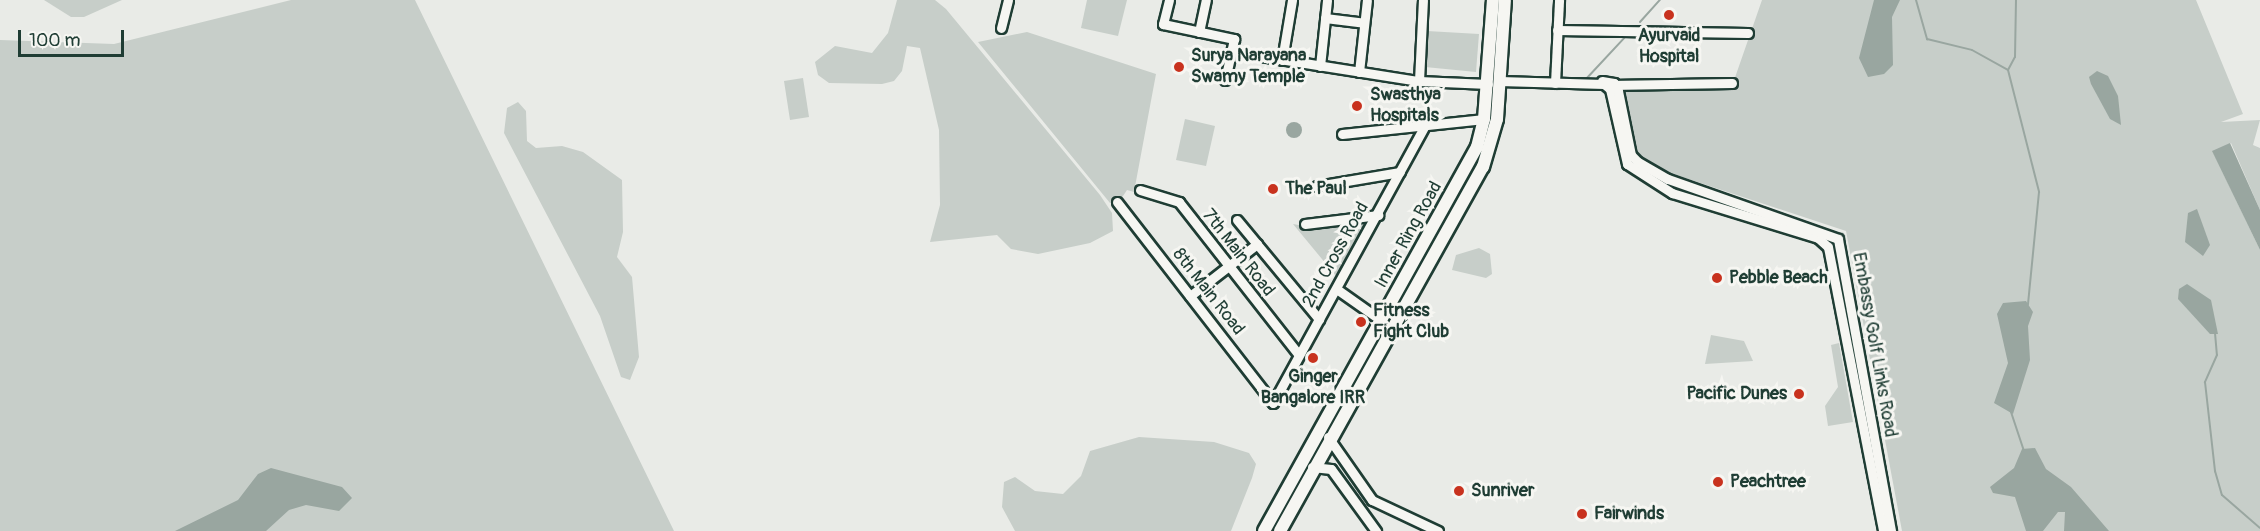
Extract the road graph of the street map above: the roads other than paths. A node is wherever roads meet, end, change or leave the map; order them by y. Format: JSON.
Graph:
{"nodes":[{"id":1,"x":1008,"y":0,"type":"edge"},
{"id":2,"x":1169,"y":0,"type":"edge"},
{"id":3,"x":1206,"y":0,"type":"edge"},
{"id":4,"x":1292,"y":0,"type":"edge"},
{"id":5,"x":1327,"y":0,"type":"edge"},
{"id":6,"x":1366,"y":0,"type":"edge"},
{"id":7,"x":1424,"y":0,"type":"edge"},
{"id":8,"x":1493,"y":0,"type":"edge"},
{"id":9,"x":1505,"y":0,"type":"edge"},
{"id":10,"x":1559,"y":0,"type":"edge"},
{"id":11,"x":1325,"y":18,"type":"junction"},
{"id":12,"x":1364,"y":23,"type":"junction"},
{"id":13,"x":1000,"y":28,"type":"dead end"},
{"id":14,"x":1557,"y":30,"type":"junction"},
{"id":15,"x":1199,"y":32,"type":"junction"},
{"id":16,"x":1748,"y":33,"type":"dead end"},
{"id":17,"x":1254,"y":56,"type":"dead end"},
{"id":18,"x":1282,"y":60,"type":"junction"},
{"id":19,"x":1320,"y":66,"type":"junction"},
{"id":20,"x":1359,"y":72,"type":"junction"},
{"id":21,"x":1225,"y":80,"type":"dead end"},
{"id":22,"x":1419,"y":81,"type":"junction"},
{"id":23,"x":1493,"y":82,"type":"junction"},
{"id":24,"x":1555,"y":83,"type":"junction"},
{"id":25,"x":1732,"y":83,"type":"dead end"},
{"id":26,"x":1611,"y":84,"type":"junction"},
{"id":27,"x":1484,"y":119,"type":"junction"},
{"id":28,"x":1426,"y":123,"type":"junction"},
{"id":29,"x":1342,"y":134,"type":"dead end"},
{"id":30,"x":1400,"y":172,"type":"junction"},
{"id":31,"x":1656,"y":174,"type":"junction"},
{"id":32,"x":1317,"y":186,"type":"dead end"},
{"id":33,"x":1140,"y":190,"type":"dead end"},
{"id":34,"x":1117,"y":202,"type":"dead end"},
{"id":35,"x":1378,"y":215,"type":"junction"},
{"id":36,"x":1237,"y":220,"type":"dead end"},
{"id":37,"x":1305,"y":224,"type":"dead end"},
{"id":38,"x":1257,"y":244,"type":"junction"},
{"id":39,"x":1227,"y":267,"type":"junction"},
{"id":40,"x":1338,"y":290,"type":"junction"},
{"id":41,"x":1190,"y":296,"type":"junction"},
{"id":42,"x":1319,"y":319,"type":"junction"},
{"id":43,"x":1382,"y":321,"type":"junction"},
{"id":44,"x":1298,"y":354,"type":"junction"},
{"id":45,"x":1273,"y":403,"type":"joint"},
{"id":46,"x":1328,"y":437,"type":"junction"},
{"id":47,"x":1311,"y":468,"type":"junction"},
{"id":48,"x":1264,"y":531,"type":"edge"},
{"id":49,"x":1280,"y":531,"type":"edge"},
{"id":50,"x":1376,"y":531,"type":"edge"},
{"id":51,"x":1437,"y":531,"type":"edge"},
{"id":52,"x":1883,"y":531,"type":"edge"},
{"id":53,"x":1891,"y":531,"type":"edge"}],
"edges":[{"from":1,"to":13,"type":"street"},
{"from":2,"to":15,"type":"street"},
{"from":3,"to":15,"type":"street"},
{"from":4,"to":18,"type":"street"},
{"from":5,"to":11,"type":"street"},
{"from":6,"to":12,"type":"street"},
{"from":7,"to":22,"type":"street"},
{"from":8,"to":23,"type":"main road","name":"Inner Ring Road"},
{"from":9,"to":23,"type":"main road","name":"Inner Ring Road"},
{"from":10,"to":14,"type":"street"},
{"from":11,"to":12,"type":"street"},
{"from":11,"to":19,"type":"street"},
{"from":12,"to":20,"type":"street"},
{"from":14,"to":16,"type":"street"},
{"from":14,"to":24,"type":"street"},
{"from":15,"to":21,"type":"street"},
{"from":17,"to":18,"type":"street"},
{"from":18,"to":19,"type":"street"},
{"from":19,"to":20,"type":"street"},
{"from":20,"to":22,"type":"street"},
{"from":22,"to":23,"type":"street"},
{"from":23,"to":24,"type":"street"},
{"from":23,"to":27,"type":"main road","name":"Inner Ring Road"},
{"from":23,"to":46,"type":"main road","name":"Inner Ring Road"},
{"from":24,"to":26,"type":"street"},
{"from":25,"to":26,"type":"street"},
{"from":26,"to":31,"type":"street","name":"Embassy Golf Links Road"},
{"from":27,"to":28,"type":"street"},
{"from":27,"to":43,"type":"main road","name":"Inner Ring Road"},
{"from":28,"to":29,"type":"street"},
{"from":28,"to":30,"type":"street","name":"2nd Cross Road"},
{"from":30,"to":32,"type":"street"},
{"from":30,"to":35,"type":"street","name":"2nd Cross Road"},
{"from":31,"to":52,"type":"street","name":"Embassy Golf Links Road"},
{"from":31,"to":53,"type":"street","name":"Embassy Golf Links Road"},
{"from":33,"to":39,"type":"street","name":"7th Main Road"},
{"from":34,"to":41,"type":"street","name":"8th Main Road"},
{"from":35,"to":37,"type":"street"},
{"from":35,"to":40,"type":"street","name":"2nd Cross Road"},
{"from":36,"to":38,"type":"street"},
{"from":38,"to":39,"type":"street"},
{"from":38,"to":42,"type":"street"},
{"from":39,"to":41,"type":"street"},
{"from":39,"to":44,"type":"street","name":"7th Main Road"},
{"from":40,"to":42,"type":"street","name":"2nd Cross Road"},
{"from":40,"to":43,"type":"street"},
{"from":41,"to":45,"type":"street","name":"8th Main Road"},
{"from":42,"to":44,"type":"street","name":"2nd Cross Road"},
{"from":43,"to":48,"type":"main road","name":"Inner Ring Road"},
{"from":44,"to":45,"type":"street","name":"2nd Cross Road"},
{"from":46,"to":47,"type":"main road","name":"Inner Ring Road"},
{"from":46,"to":51,"type":"street"},
{"from":47,"to":49,"type":"main road","name":"Inner Ring Road"},
{"from":47,"to":50,"type":"street"}]}
